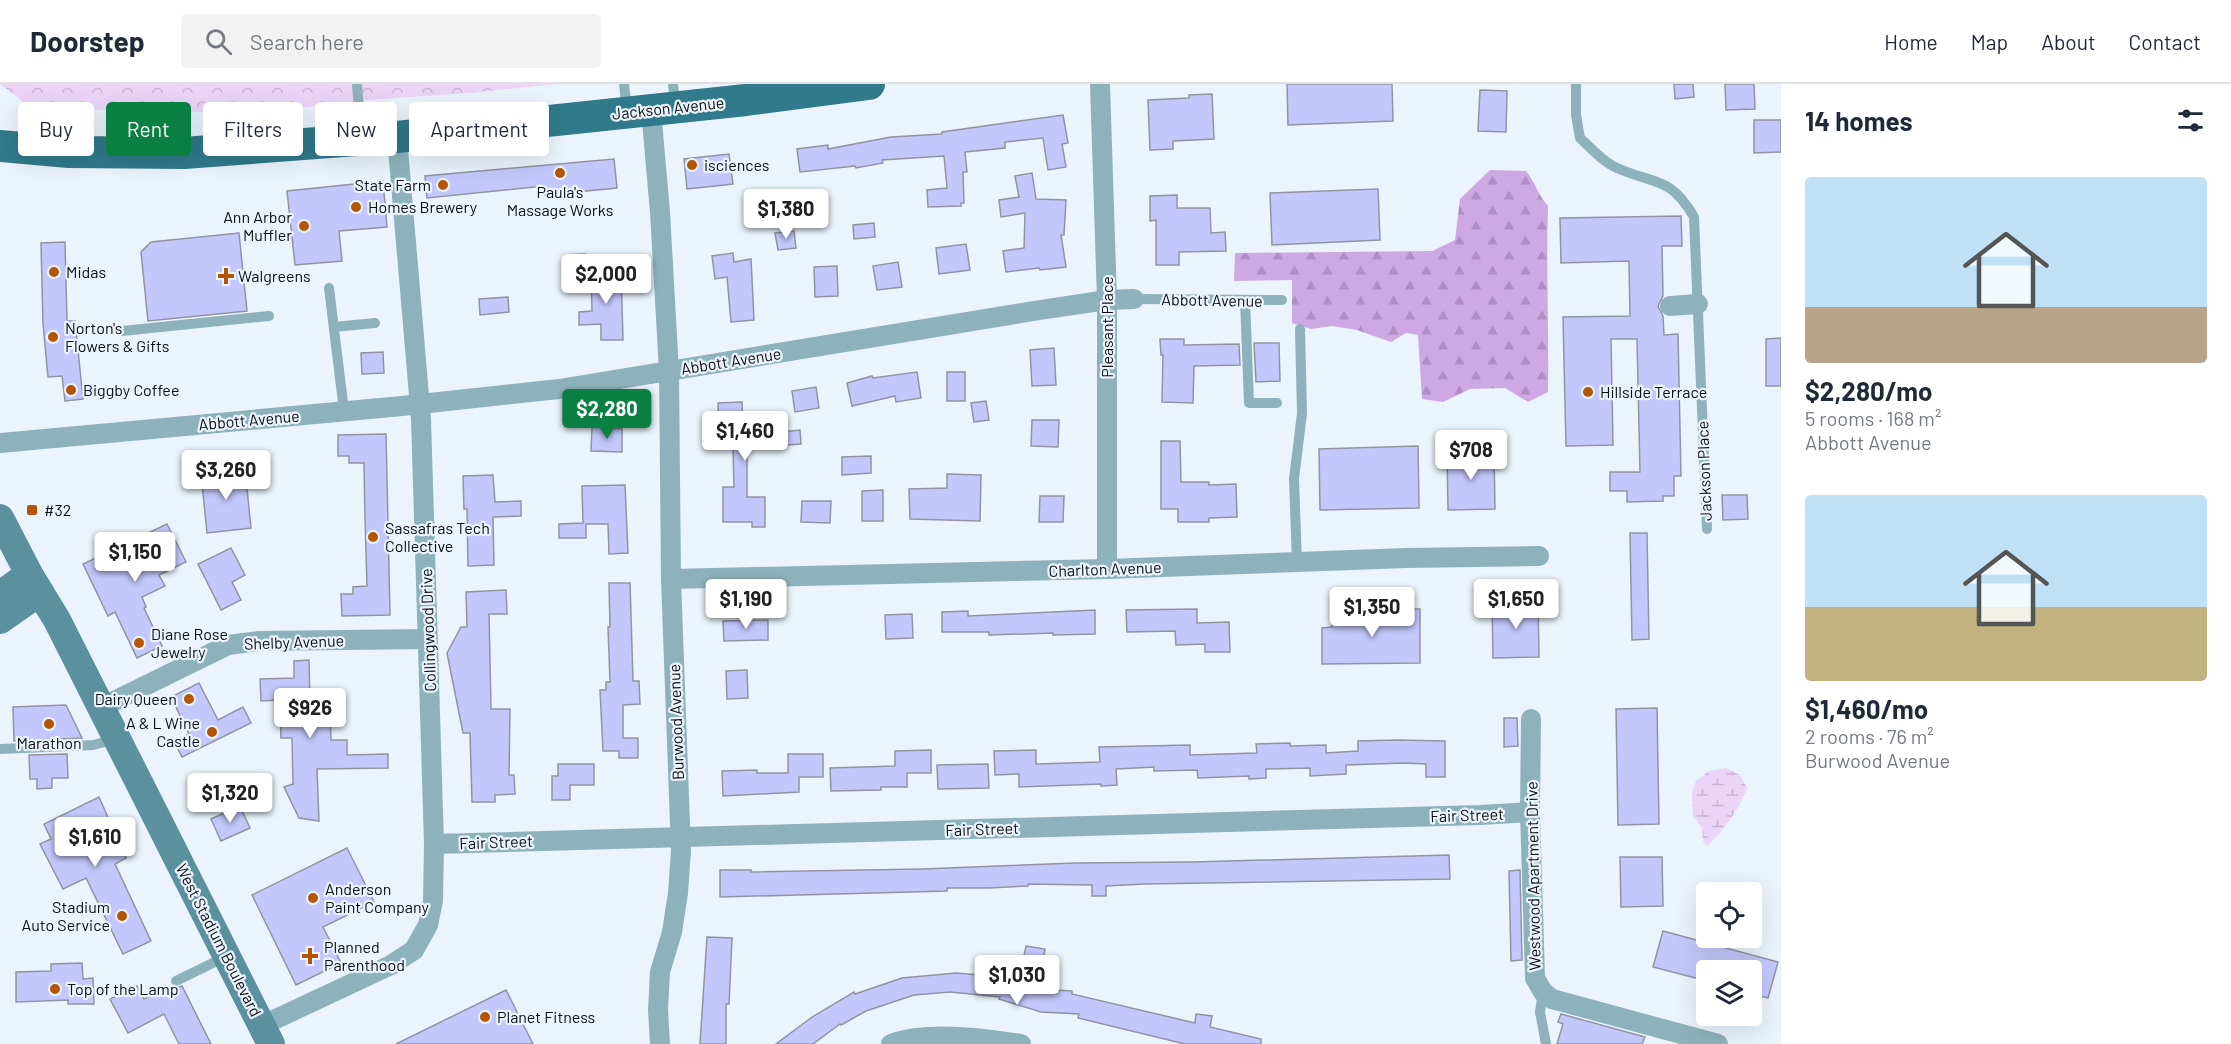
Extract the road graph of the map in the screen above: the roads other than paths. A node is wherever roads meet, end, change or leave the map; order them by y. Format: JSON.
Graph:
{"nodes":[{"id":1,"x":357,"y":84,"type":"edge"},
{"id":2,"x":869,"y":84,"type":"edge"},
{"id":3,"x":1100,"y":84,"type":"edge"},
{"id":4,"x":1576,"y":84,"type":"edge"},
{"id":5,"x":796,"y":89,"type":"edge"},
{"id":6,"x":650,"y":100,"type":"edge"},
{"id":7,"x":359,"y":102,"type":"edge"},
{"id":8,"x":397,"y":137,"type":"joint"},
{"id":9,"x":315,"y":143,"type":"edge"},
{"id":10,"x":0,"y":146,"type":"edge"},
{"id":11,"x":329,"y":288,"type":"dead end"},
{"id":12,"x":1134,"y":299,"type":"joint"},
{"id":13,"x":1107,"y":300,"type":"junction"},
{"id":14,"x":1245,"y":300,"type":"junction"},
{"id":15,"x":1282,"y":300,"type":"dead end"},
{"id":16,"x":1698,"y":304,"type":"junction"},
{"id":17,"x":1670,"y":306,"type":"dead end"},
{"id":18,"x":269,"y":316,"type":"dead end"},
{"id":19,"x":375,"y":323,"type":"dead end"},
{"id":20,"x":334,"y":327,"type":"junction"},
{"id":21,"x":1300,"y":329,"type":"dead end"},
{"id":22,"x":122,"y":331,"type":"dead end"},
{"id":23,"x":669,"y":371,"type":"junction"},
{"id":24,"x":1277,"y":403,"type":"dead end"},
{"id":25,"x":420,"y":404,"type":"junction"},
{"id":26,"x":344,"y":411,"type":"junction"},
{"id":27,"x":0,"y":443,"type":"edge"},
{"id":28,"x":0,"y":518,"type":"edge"},
{"id":29,"x":1707,"y":529,"type":"dead end"},
{"id":30,"x":1539,"y":556,"type":"dead end"},
{"id":31,"x":1297,"y":563,"type":"junction"},
{"id":32,"x":1107,"y":569,"type":"junction"},
{"id":33,"x":671,"y":579,"type":"junction"},
{"id":34,"x":34,"y":583,"type":"junction"},
{"id":35,"x":0,"y":595,"type":"edge"},
{"id":36,"x":0,"y":620,"type":"edge"},
{"id":37,"x":428,"y":639,"type":"junction"},
{"id":38,"x":102,"y":707,"type":"junction"},
{"id":39,"x":1531,"y":719,"type":"dead end"},
{"id":40,"x":118,"y":739,"type":"junction"},
{"id":41,"x":0,"y":748,"type":"edge"},
{"id":42,"x":1530,"y":812,"type":"junction"},
{"id":43,"x":680,"y":836,"type":"junction"},
{"id":44,"x":434,"y":844,"type":"junction"},
{"id":45,"x":228,"y":956,"type":"junction"},
{"id":46,"x":176,"y":981,"type":"dead end"},
{"id":47,"x":1543,"y":992,"type":"junction"},
{"id":48,"x":267,"y":1035,"type":"edge"},
{"id":49,"x":1684,"y":1040,"type":"edge"},
{"id":50,"x":660,"y":1044,"type":"edge"},
{"id":51,"x":891,"y":1044,"type":"edge"},
{"id":52,"x":1021,"y":1044,"type":"edge"},
{"id":53,"x":1546,"y":1044,"type":"edge"},
{"id":54,"x":1718,"y":1044,"type":"edge"}],
"edges":[{"from":1,"to":7,"type":"lane"},
{"from":2,"to":5,"type":"main road","name":"Jackson Avenue"},
{"from":3,"to":13,"type":"street","name":"Pleasant Place"},
{"from":4,"to":16,"type":"lane","name":"Jackson Place"},
{"from":5,"to":6,"type":"main road","name":"Jackson Avenue"},
{"from":6,"to":8,"type":"main road","name":"Jackson Avenue"},
{"from":6,"to":23,"type":"street","name":"Burwood Avenue"},
{"from":8,"to":25,"type":"street","name":"Collingwood Drive"},
{"from":9,"to":10,"type":"main road","name":"Jackson Avenue"},
{"from":11,"to":20,"type":"lane"},
{"from":12,"to":13,"type":"street","name":"Abbott Avenue"},
{"from":12,"to":14,"type":"lane","name":"Abbott Avenue"},
{"from":13,"to":23,"type":"street","name":"Abbott Avenue"},
{"from":13,"to":32,"type":"street","name":"Pleasant Place"},
{"from":14,"to":15,"type":"lane","name":"Abbott Avenue"},
{"from":14,"to":24,"type":"lane"},
{"from":16,"to":17,"type":"street"},
{"from":16,"to":29,"type":"lane","name":"Jackson Place"},
{"from":18,"to":22,"type":"lane"},
{"from":19,"to":20,"type":"lane"},
{"from":20,"to":26,"type":"lane"},
{"from":21,"to":31,"type":"lane"},
{"from":23,"to":25,"type":"street","name":"Abbott Avenue"},
{"from":23,"to":33,"type":"street","name":"Burwood Avenue"},
{"from":25,"to":26,"type":"street","name":"Abbott Avenue"},
{"from":25,"to":37,"type":"street","name":"Collingwood Drive"},
{"from":26,"to":27,"type":"street","name":"Abbott Avenue"},
{"from":28,"to":34,"type":"main road","name":"West Stadium Boulevard"},
{"from":30,"to":31,"type":"street","name":"Charlton Avenue"},
{"from":31,"to":32,"type":"street","name":"Charlton Avenue"},
{"from":32,"to":33,"type":"street","name":"Charlton Avenue"},
{"from":33,"to":43,"type":"street","name":"Burwood Avenue"},
{"from":34,"to":35,"type":"main road"},
{"from":34,"to":36,"type":"main road"},
{"from":34,"to":38,"type":"main road","name":"West Stadium Boulevard"},
{"from":37,"to":38,"type":"street","name":"Shelby Avenue"},
{"from":37,"to":44,"type":"street","name":"Collingwood Drive"},
{"from":38,"to":40,"type":"main road","name":"West Stadium Boulevard"},
{"from":39,"to":42,"type":"street","name":"Westwood Apartment Drive"},
{"from":40,"to":41,"type":"lane"},
{"from":40,"to":45,"type":"main road","name":"West Stadium Boulevard"},
{"from":42,"to":43,"type":"street","name":"Fair Street"},
{"from":42,"to":47,"type":"street","name":"Westwood Apartment Drive"},
{"from":43,"to":44,"type":"street","name":"Fair Street"},
{"from":43,"to":50,"type":"street","name":"Burwood Avenue"},
{"from":44,"to":48,"type":"street","name":"Collingwood Drive"},
{"from":45,"to":46,"type":"lane"},
{"from":45,"to":48,"type":"main road","name":"West Stadium Boulevard"},
{"from":47,"to":49,"type":"street","name":"Westwood Apartment Drive"},
{"from":47,"to":53,"type":"lane"},
{"from":49,"to":54,"type":"street","name":"Westwood Apartment Drive"},
{"from":51,"to":52,"type":"street"}]}
